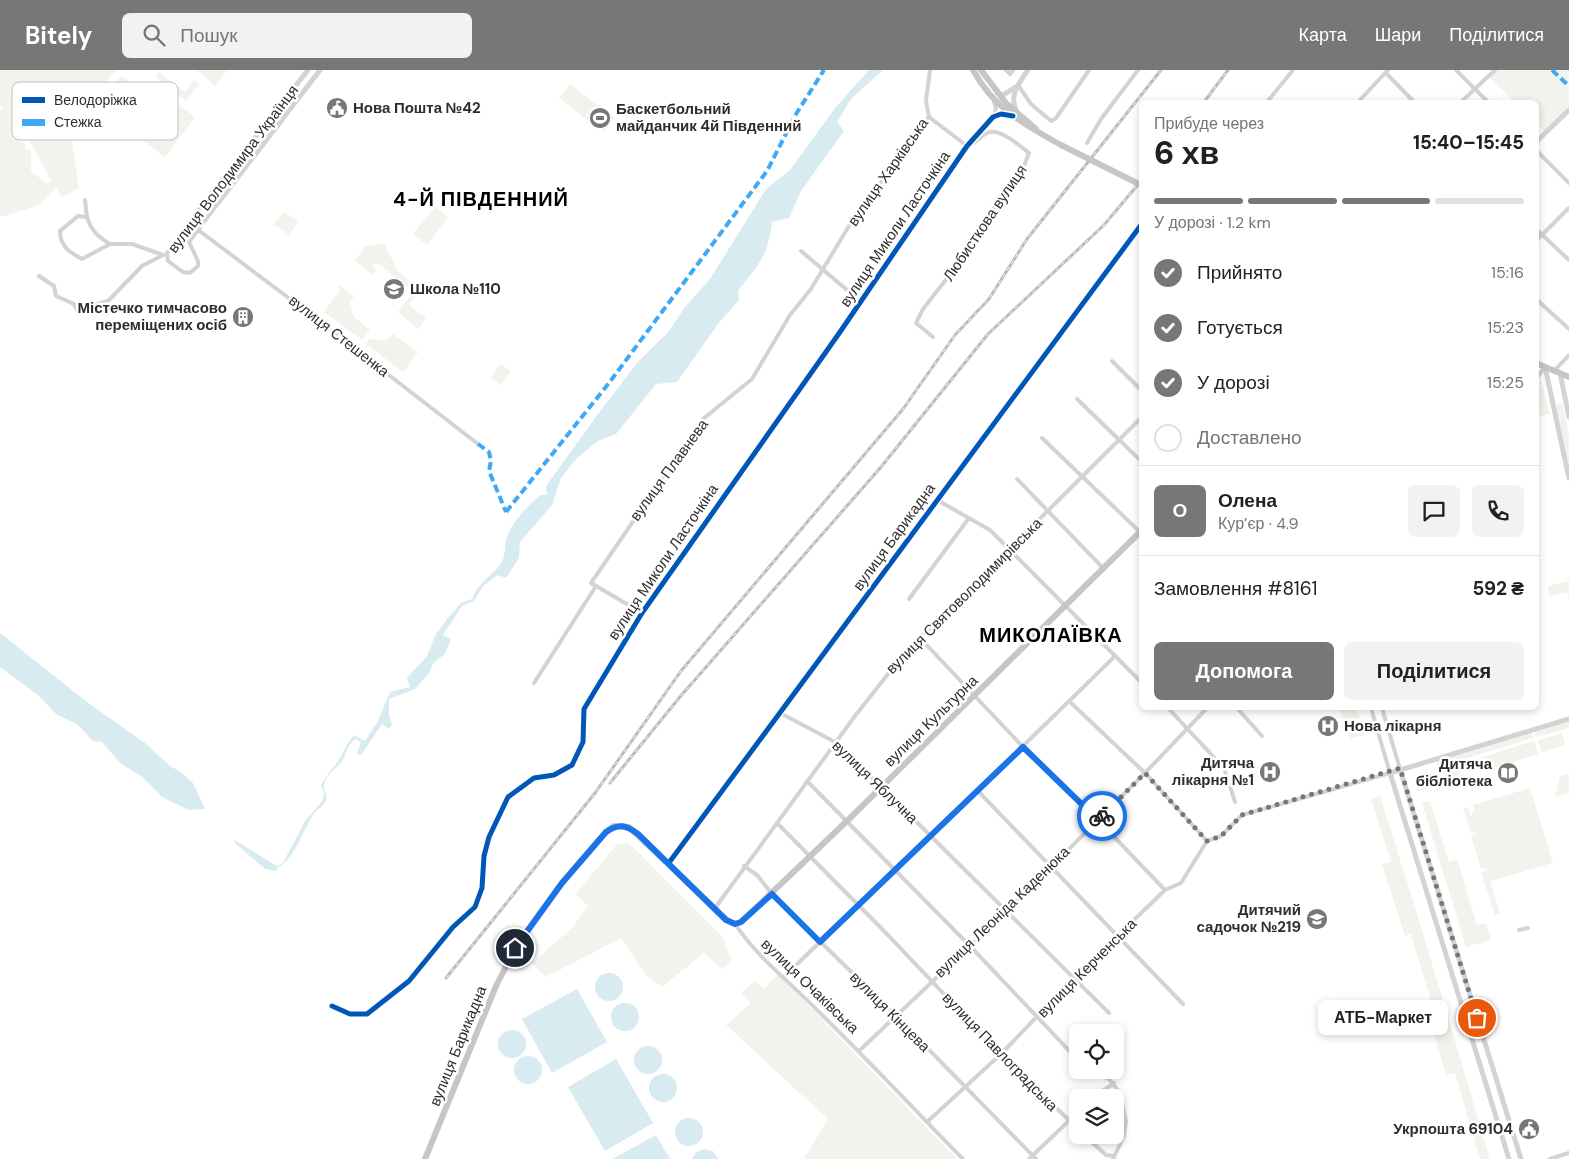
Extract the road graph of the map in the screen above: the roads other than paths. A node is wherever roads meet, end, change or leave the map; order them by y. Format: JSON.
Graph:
{"nodes":[{"id":1,"x":308,"y":70,"type":"edge"},
{"id":2,"x":320,"y":70,"type":"edge"},
{"id":3,"x":930,"y":70,"type":"edge"},
{"id":4,"x":973,"y":70,"type":"edge"},
{"id":5,"x":981,"y":70,"type":"edge"},
{"id":6,"x":1006,"y":70,"type":"edge"},
{"id":7,"x":1028,"y":70,"type":"edge"},
{"id":8,"x":1089,"y":70,"type":"edge"},
{"id":9,"x":1138,"y":70,"type":"edge"},
{"id":10,"x":1293,"y":70,"type":"edge"},
{"id":11,"x":1456,"y":70,"type":"edge"},
{"id":12,"x":1495,"y":70,"type":"edge"},
{"id":13,"x":1387,"y":71,"type":"edge"},
{"id":14,"x":1012,"y":72,"type":"edge"},
{"id":15,"x":1018,"y":86,"type":"junction"},
{"id":16,"x":1475,"y":89,"type":"junction"},
{"id":17,"x":993,"y":93,"type":"junction"},
{"id":18,"x":1269,"y":100,"type":"edge"},
{"id":19,"x":1360,"y":100,"type":"edge"},
{"id":20,"x":1412,"y":100,"type":"edge"},
{"id":21,"x":1463,"y":100,"type":"edge"},
{"id":22,"x":1486,"y":100,"type":"edge"},
{"id":23,"x":1569,"y":110,"type":"edge"},
{"id":24,"x":1016,"y":115,"type":"junction"},
{"id":25,"x":930,"y":117,"type":"junction"},
{"id":26,"x":993,"y":117,"type":"junction"},
{"id":27,"x":1539,"y":139,"type":"edge"},
{"id":28,"x":1087,"y":143,"type":"dead end"},
{"id":29,"x":967,"y":146,"type":"junction"},
{"id":30,"x":1539,"y":153,"type":"edge"},
{"id":31,"x":1139,"y":183,"type":"edge"},
{"id":32,"x":1569,"y":183,"type":"edge"},
{"id":33,"x":210,"y":196,"type":"junction"},
{"id":34,"x":85,"y":200,"type":"dead end"},
{"id":35,"x":218,"y":203,"type":"junction"},
{"id":36,"x":1569,"y":208,"type":"edge"},
{"id":37,"x":87,"y":217,"type":"junction"},
{"id":38,"x":189,"y":223,"type":"junction"},
{"id":39,"x":1139,"y":228,"type":"edge"},
{"id":40,"x":197,"y":230,"type":"junction"},
{"id":41,"x":1539,"y":232,"type":"edge"},
{"id":42,"x":1542,"y":235,"type":"junction"},
{"id":43,"x":1539,"y":238,"type":"edge"},
{"id":44,"x":110,"y":244,"type":"junction"},
{"id":45,"x":801,"y":251,"type":"dead end"},
{"id":46,"x":165,"y":255,"type":"junction"},
{"id":47,"x":1569,"y":260,"type":"edge"},
{"id":48,"x":824,"y":269,"type":"junction"},
{"id":49,"x":39,"y":276,"type":"dead end"},
{"id":50,"x":860,"y":301,"type":"junction"},
{"id":51,"x":1539,"y":302,"type":"edge"},
{"id":52,"x":1569,"y":329,"type":"edge"},
{"id":53,"x":933,"y":337,"type":"dead end"},
{"id":54,"x":1569,"y":355,"type":"edge"},
{"id":55,"x":1112,"y":361,"type":"dead end"},
{"id":56,"x":1539,"y":364,"type":"edge"},
{"id":57,"x":1545,"y":367,"type":"junction"},
{"id":58,"x":1557,"y":372,"type":"junction"},
{"id":59,"x":1539,"y":375,"type":"edge"},
{"id":60,"x":1569,"y":377,"type":"edge"},
{"id":61,"x":1139,"y":388,"type":"edge"},
{"id":62,"x":1077,"y":399,"type":"dead end"},
{"id":63,"x":1569,"y":416,"type":"edge"},
{"id":64,"x":1139,"y":420,"type":"edge"},
{"id":65,"x":1042,"y":438,"type":"dead end"},
{"id":66,"x":1119,"y":439,"type":"junction"},
{"id":67,"x":478,"y":444,"type":"dead end"},
{"id":68,"x":1139,"y":459,"type":"edge"},
{"id":69,"x":1083,"y":476,"type":"junction"},
{"id":70,"x":1569,"y":478,"type":"edge"},
{"id":71,"x":1017,"y":479,"type":"dead end"},
{"id":72,"x":937,"y":500,"type":"junction"},
{"id":73,"x":1046,"y":512,"type":"junction"},
{"id":74,"x":969,"y":518,"type":"junction"},
{"id":75,"x":1139,"y":530,"type":"edge"},
{"id":76,"x":1139,"y":534,"type":"edge"},
{"id":77,"x":1010,"y":549,"type":"junction"},
{"id":78,"x":1104,"y":569,"type":"junction"},
{"id":79,"x":596,"y":586,"type":"junction"},
{"id":80,"x":909,"y":599,"type":"dead end"},
{"id":81,"x":1066,"y":605,"type":"junction"},
{"id":82,"x":642,"y":613,"type":"junction"},
{"id":83,"x":921,"y":639,"type":"junction"},
{"id":84,"x":1115,"y":656,"type":"junction"},
{"id":85,"x":1139,"y":680,"type":"edge"},
{"id":86,"x":534,"y":683,"type":"dead end"},
{"id":87,"x":974,"y":696,"type":"junction"},
{"id":88,"x":1069,"y":701,"type":"junction"},
{"id":89,"x":1170,"y":710,"type":"edge"},
{"id":90,"x":1205,"y":710,"type":"edge"},
{"id":91,"x":1239,"y":710,"type":"edge"},
{"id":92,"x":1372,"y":710,"type":"edge"},
{"id":93,"x":1383,"y":710,"type":"edge"},
{"id":94,"x":780,"y":713,"type":"junction"},
{"id":95,"x":1569,"y":718,"type":"edge"},
{"id":96,"x":1188,"y":727,"type":"junction"},
{"id":97,"x":1262,"y":736,"type":"dead end"},
{"id":98,"x":836,"y":743,"type":"junction"},
{"id":99,"x":1023,"y":747,"type":"junction"},
{"id":100,"x":1400,"y":768,"type":"junction"},
{"id":101,"x":1145,"y":773,"type":"junction"},
{"id":102,"x":1390,"y":773,"type":"junction"},
{"id":103,"x":807,"y":781,"type":"junction"},
{"id":104,"x":882,"y":786,"type":"junction"},
{"id":105,"x":978,"y":791,"type":"junction"},
{"id":106,"x":1235,"y":802,"type":"dead end"},
{"id":107,"x":1098,"y":820,"type":"junction"},
{"id":108,"x":847,"y":821,"type":"junction"},
{"id":109,"x":777,"y":822,"type":"junction"},
{"id":110,"x":638,"y":834,"type":"joint"},
{"id":111,"x":931,"y":836,"type":"junction"},
{"id":112,"x":1207,"y":841,"type":"junction"},
{"id":113,"x":810,"y":857,"type":"junction"},
{"id":114,"x":668,"y":864,"type":"junction"},
{"id":115,"x":744,"y":866,"type":"junction"},
{"id":116,"x":1051,"y":866,"type":"junction"},
{"id":117,"x":893,"y":870,"type":"junction"},
{"id":118,"x":1165,"y":890,"type":"junction"},
{"id":119,"x":772,"y":894,"type":"junction"},
{"id":120,"x":858,"y":905,"type":"junction"},
{"id":121,"x":715,"y":908,"type":"junction"},
{"id":122,"x":1006,"y":912,"type":"junction"},
{"id":123,"x":735,"y":924,"type":"junction"},
{"id":124,"x":1528,"y":928,"type":"dead end"},
{"id":125,"x":1519,"y":930,"type":"dead end"},
{"id":126,"x":1118,"y":936,"type":"junction"},
{"id":127,"x":820,"y":942,"type":"junction"},
{"id":128,"x":969,"y":945,"type":"junction"},
{"id":129,"x":784,"y":977,"type":"junction"},
{"id":130,"x":1074,"y":978,"type":"junction"},
{"id":131,"x":931,"y":981,"type":"junction"},
{"id":132,"x":1183,"y":1004,"type":"dead end"},
{"id":133,"x":332,"y":1006,"type":"dead end"},
{"id":134,"x":1110,"y":1013,"type":"dead end"},
{"id":135,"x":896,"y":1016,"type":"junction"},
{"id":136,"x":1036,"y":1018,"type":"junction"},
{"id":137,"x":859,"y":1051,"type":"junction"},
{"id":138,"x":1069,"y":1051,"type":"edge"},
{"id":139,"x":1001,"y":1054,"type":"junction"},
{"id":140,"x":1106,"y":1079,"type":"edge"},
{"id":141,"x":1114,"y":1083,"type":"junction"},
{"id":142,"x":965,"y":1089,"type":"junction"},
{"id":143,"x":1106,"y":1089,"type":"edge"},
{"id":144,"x":1069,"y":1121,"type":"joint"},
{"id":145,"x":927,"y":1122,"type":"junction"},
{"id":146,"x":1094,"y":1144,"type":"edge"},
{"id":147,"x":1569,"y":1153,"type":"edge"},
{"id":148,"x":1031,"y":1157,"type":"edge"},
{"id":149,"x":1114,"y":1158,"type":"edge"},
{"id":150,"x":425,"y":1159,"type":"edge"},
{"id":151,"x":963,"y":1159,"type":"edge"},
{"id":152,"x":1036,"y":1159,"type":"edge"},
{"id":153,"x":1509,"y":1159,"type":"edge"},
{"id":154,"x":1521,"y":1159,"type":"edge"},
{"id":155,"x":1550,"y":1159,"type":"edge"}],
"edges":[{"from":1,"to":33,"type":"street","name":"вулиця Володимира Українця"},
{"from":2,"to":35,"type":"street","name":"вулиця Володимира Українця"},
{"from":3,"to":25,"type":"street","name":"вулиця Харківська"},
{"from":4,"to":17,"type":"main road"},
{"from":5,"to":17,"type":"main road"},
{"from":6,"to":14,"type":"street"},
{"from":7,"to":15,"type":"street"},
{"from":8,"to":15,"type":"street"},
{"from":9,"to":28,"type":"street"},
{"from":10,"to":18,"type":"street"},
{"from":11,"to":16,"type":"street"},
{"from":12,"to":16,"type":"street"},
{"from":13,"to":19,"type":"street"},
{"from":13,"to":20,"type":"street"},
{"from":15,"to":17,"type":"street"},
{"from":15,"to":24,"type":"street"},
{"from":16,"to":21,"type":"street"},
{"from":16,"to":22,"type":"street"},
{"from":17,"to":24,"type":"main road"},
{"from":17,"to":26,"type":"street"},
{"from":23,"to":27,"type":"street"},
{"from":24,"to":26,"type":"street"},
{"from":24,"to":31,"type":"main road","bridge":true},
{"from":25,"to":29,"type":"street"},
{"from":25,"to":48,"type":"street","name":"вулиця Харківська"},
{"from":26,"to":29,"type":"street","name":"вулиця Миколи Ласточкіна"},
{"from":29,"to":50,"type":"street","name":"вулиця Миколи Ласточкіна"},
{"from":29,"to":53,"type":"street","name":"Любисткова вулиця"},
{"from":30,"to":32,"type":"street"},
{"from":33,"to":35,"type":"street"},
{"from":33,"to":38,"type":"street","name":"вулиця Володимира Українця"},
{"from":34,"to":37,"type":"street"},
{"from":35,"to":40,"type":"street","name":"вулиця Володимира Українця"},
{"from":36,"to":42,"type":"street"},
{"from":37,"to":44,"type":"street"},
{"from":37,"to":44,"type":"street"},
{"from":38,"to":40,"type":"street","name":"вулиця Стешенка"},
{"from":38,"to":46,"type":"street","name":"вулиця Володимира Українця"},
{"from":39,"to":72,"type":"street","name":"вулиця Барикадна"},
{"from":40,"to":46,"type":"street","name":"вулиця Володимира Українця"},
{"from":40,"to":67,"type":"street","name":"вулиця Стешенка"},
{"from":41,"to":42,"type":"street"},
{"from":42,"to":43,"type":"street"},
{"from":42,"to":47,"type":"street"},
{"from":44,"to":46,"type":"street"},
{"from":45,"to":48,"type":"street"},
{"from":46,"to":49,"type":"street"},
{"from":48,"to":50,"type":"street"},
{"from":48,"to":79,"type":"street","name":"вулиця Плавнева"},
{"from":50,"to":82,"type":"street","name":"вулиця Миколи Ласточкіна"},
{"from":51,"to":52,"type":"street"},
{"from":54,"to":58,"type":"street"},
{"from":55,"to":61,"type":"street"},
{"from":56,"to":57,"type":"main road"},
{"from":57,"to":58,"type":"main road"},
{"from":57,"to":59,"type":"street"},
{"from":57,"to":70,"type":"street"},
{"from":58,"to":60,"type":"main road"},
{"from":58,"to":63,"type":"street"},
{"from":62,"to":66,"type":"street"},
{"from":64,"to":66,"type":"street","name":"вулиця Святоволодимирівська"},
{"from":65,"to":69,"type":"street"},
{"from":66,"to":68,"type":"street"},
{"from":66,"to":69,"type":"street","name":"вулиця Святоволодимирівська"},
{"from":69,"to":73,"type":"street","name":"вулиця Святоволодимирівська"},
{"from":69,"to":75,"type":"street"},
{"from":71,"to":73,"type":"street"},
{"from":72,"to":74,"type":"street"},
{"from":72,"to":94,"type":"street","name":"вулиця Барикадна"},
{"from":73,"to":77,"type":"street","name":"вулиця Святоволодимирівська"},
{"from":73,"to":78,"type":"street"},
{"from":74,"to":77,"type":"street"},
{"from":74,"to":80,"type":"street"},
{"from":76,"to":78,"type":"main road","name":"вулиця Культурна"},
{"from":77,"to":81,"type":"street"},
{"from":77,"to":83,"type":"street","name":"вулиця Святоволодимирівська"},
{"from":78,"to":81,"type":"main road","name":"вулиця Культурна"},
{"from":79,"to":82,"type":"street"},
{"from":79,"to":86,"type":"street"},
{"from":81,"to":84,"type":"street"},
{"from":81,"to":87,"type":"main road","name":"вулиця Культурна"},
{"from":82,"to":133,"type":"street","name":"вулиця Миколи Ласточкіна"},
{"from":83,"to":87,"type":"street"},
{"from":83,"to":98,"type":"street","name":"вулиця Святоволодимирівська"},
{"from":84,"to":85,"type":"street"},
{"from":84,"to":88,"type":"street"},
{"from":87,"to":99,"type":"street"},
{"from":87,"to":104,"type":"main road","name":"вулиця Культурна"},
{"from":88,"to":99,"type":"street"},
{"from":88,"to":101,"type":"street"},
{"from":89,"to":96,"type":"street"},
{"from":90,"to":96,"type":"street","name":"вулиця Леоніда Каденюка"},
{"from":91,"to":97,"type":"street"},
{"from":92,"to":102,"type":"street"},
{"from":93,"to":100,"type":"street"},
{"from":94,"to":98,"type":"street","name":"вулиця Яблучна"},
{"from":94,"to":114,"type":"street","name":"вулиця Барикадна"},
{"from":95,"to":100,"type":"street"},
{"from":96,"to":101,"type":"street","name":"вулиця Леоніда Каденюка"},
{"from":96,"to":106,"type":"street"},
{"from":98,"to":103,"type":"street","name":"вулиця Святоволодимирівська"},
{"from":98,"to":104,"type":"street","name":"вулиця Яблучна"},
{"from":99,"to":105,"type":"street"},
{"from":99,"to":107,"type":"street"},
{"from":100,"to":102,"type":"street"},
{"from":100,"to":154,"type":"street"},
{"from":101,"to":107,"type":"street","name":"вулиця Леоніда Каденюка"},
{"from":101,"to":112,"type":"street"},
{"from":102,"to":112,"type":"street","name":"вулиця Керченська"},
{"from":102,"to":153,"type":"street"},
{"from":103,"to":108,"type":"street"},
{"from":103,"to":109,"type":"street","name":"вулиця Святоволодимирівська"},
{"from":104,"to":108,"type":"main road","name":"вулиця Культурна"},
{"from":104,"to":111,"type":"street","name":"вулиця Яблучна"},
{"from":105,"to":111,"type":"street"},
{"from":105,"to":116,"type":"street"},
{"from":107,"to":116,"type":"street","name":"вулиця Леоніда Каденюка"},
{"from":107,"to":118,"type":"street"},
{"from":108,"to":113,"type":"main road","name":"вулиця Культурна"},
{"from":108,"to":117,"type":"street"},
{"from":109,"to":113,"type":"street","name":"вулиця Павлоградська"},
{"from":109,"to":115,"type":"street","name":"вулиця Святоволодимирівська"},
{"from":110,"to":114,"type":"main road","name":"вулиця Очаківська"},
{"from":110,"to":150,"type":"main road","name":"вулиця Барикадна"},
{"from":111,"to":117,"type":"street"},
{"from":111,"to":122,"type":"street","name":"вулиця Яблучна"},
{"from":112,"to":118,"type":"street","name":"вулиця Керченська"},
{"from":113,"to":119,"type":"main road","name":"вулиця Культурна"},
{"from":113,"to":120,"type":"street","name":"вулиця Павлоградська"},
{"from":114,"to":121,"type":"main road","name":"вулиця Очаківська"},
{"from":115,"to":119,"type":"street","name":"вулиця Кінцева"},
{"from":115,"to":121,"type":"street","name":"вулиця Святоволодимирівська"},
{"from":116,"to":122,"type":"street","name":"вулиця Леоніда Каденюка"},
{"from":116,"to":126,"type":"street"},
{"from":117,"to":120,"type":"street"},
{"from":117,"to":128,"type":"street"},
{"from":118,"to":126,"type":"street","name":"вулиця Керченська"},
{"from":119,"to":123,"type":"main road","name":"вулиця Культурна"},
{"from":119,"to":127,"type":"street","name":"вулиця Кінцева"},
{"from":120,"to":127,"type":"street"},
{"from":120,"to":131,"type":"street","name":"вулиця Павлоградська"},
{"from":121,"to":123,"type":"main road","name":"вулиця Очаківська"},
{"from":122,"to":128,"type":"street","name":"вулиця Леоніда Каденюка"},
{"from":122,"to":130,"type":"street","name":"вулиця Яблучна"},
{"from":123,"to":129,"type":"street","name":"вулиця Очаківська"},
{"from":124,"to":125,"type":"street"},
{"from":126,"to":130,"type":"street","name":"вулиця Керченська"},
{"from":126,"to":132,"type":"street"},
{"from":127,"to":129,"type":"street"},
{"from":127,"to":135,"type":"street","name":"вулиця Кінцева"},
{"from":128,"to":131,"type":"street","name":"вулиця Леоніда Каденюка"},
{"from":128,"to":136,"type":"street"},
{"from":129,"to":137,"type":"street","name":"вулиця Очаківська"},
{"from":130,"to":134,"type":"street","name":"вулиця Яблучна"},
{"from":130,"to":136,"type":"street","name":"вулиця Керченська"},
{"from":131,"to":135,"type":"street","name":"вулиця Леоніда Каденюка"},
{"from":131,"to":139,"type":"street","name":"вулиця Павлоградська"},
{"from":135,"to":137,"type":"street","name":"вулиця Леоніда Каденюка"},
{"from":135,"to":142,"type":"street","name":"вулиця Кінцева"},
{"from":136,"to":138,"type":"street"},
{"from":136,"to":139,"type":"street","name":"вулиця Керченська"},
{"from":137,"to":145,"type":"street","name":"вулиця Очаківська"},
{"from":139,"to":142,"type":"street","name":"вулиця Керченська"},
{"from":139,"to":144,"type":"street","name":"вулиця Павлоградська"},
{"from":140,"to":141,"type":"street"},
{"from":141,"to":143,"type":"street"},
{"from":141,"to":149,"type":"street"},
{"from":142,"to":145,"type":"street","name":"вулиця Керченська"},
{"from":142,"to":148,"type":"street","name":"вулиця Кінцева"},
{"from":144,"to":148,"type":"street"},
{"from":145,"to":151,"type":"street","name":"вулиця Очаківська"},
{"from":146,"to":149,"type":"street"},
{"from":147,"to":155,"type":"street"},
{"from":148,"to":152,"type":"street","name":"вулиця Кінцева"}]}
